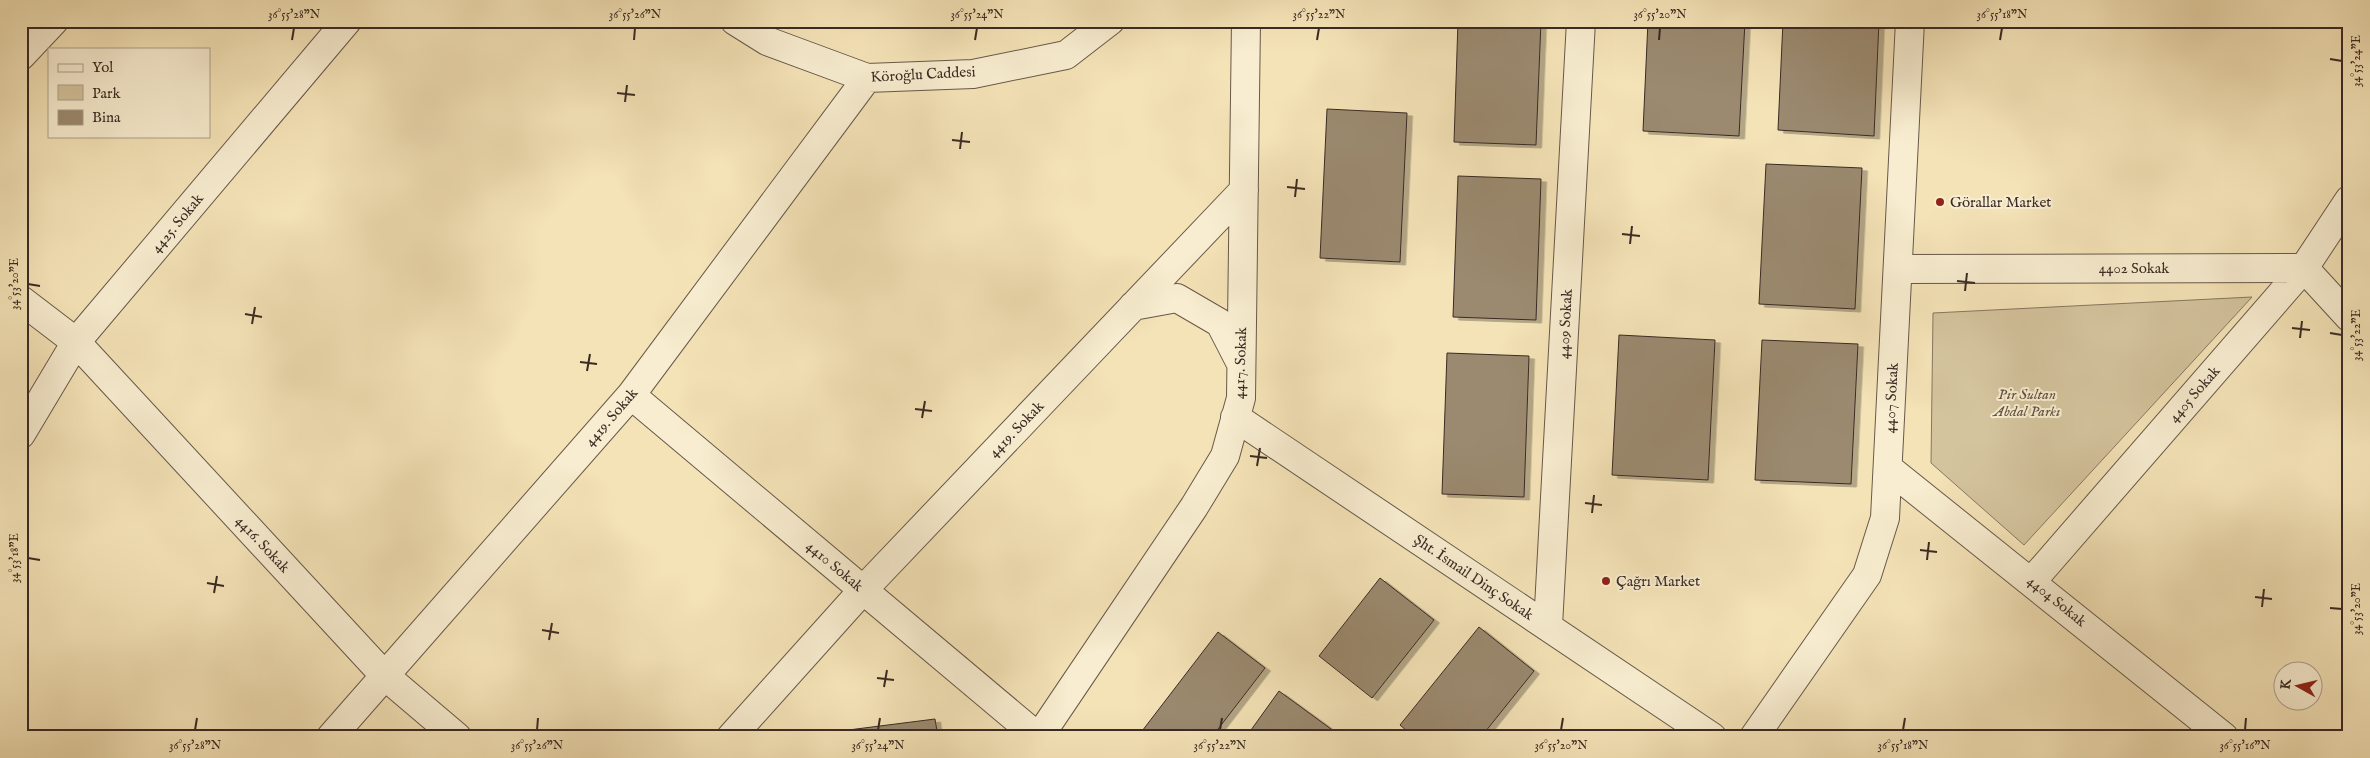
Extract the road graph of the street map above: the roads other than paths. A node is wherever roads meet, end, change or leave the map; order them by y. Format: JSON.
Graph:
{"nodes":[{"id":1,"x":54,"y":21,"type":"edge"},
{"id":2,"x":347,"y":21,"type":"edge"},
{"id":3,"x":735,"y":21,"type":"edge"},
{"id":4,"x":1110,"y":21,"type":"edge"},
{"id":5,"x":1246,"y":21,"type":"edge"},
{"id":6,"x":1582,"y":21,"type":"edge"},
{"id":7,"x":1910,"y":21,"type":"edge"},
{"id":8,"x":21,"y":56,"type":"edge"},
{"id":9,"x":867,"y":78,"type":"junction"},
{"id":10,"x":1244,"y":190,"type":"junction"},
{"id":11,"x":2349,"y":200,"type":"edge"},
{"id":12,"x":2304,"y":268,"type":"junction"},
{"id":13,"x":1898,"y":269,"type":"junction"},
{"id":14,"x":21,"y":300,"type":"edge"},
{"id":15,"x":1133,"y":306,"type":"junction"},
{"id":16,"x":2349,"y":317,"type":"edge"},
{"id":17,"x":76,"y":342,"type":"junction"},
{"id":18,"x":1241,"y":364,"type":"junction"},
{"id":19,"x":631,"y":395,"type":"junction"},
{"id":20,"x":1236,"y":417,"type":"junction"},
{"id":21,"x":21,"y":434,"type":"edge"},
{"id":22,"x":1888,"y":468,"type":"junction"},
{"id":23,"x":2032,"y":581,"type":"junction"},
{"id":24,"x":863,"y":590,"type":"junction"},
{"id":25,"x":1548,"y":626,"type":"junction"},
{"id":26,"x":384,"y":675,"type":"junction"},
{"id":27,"x":331,"y":737,"type":"edge"},
{"id":28,"x":457,"y":737,"type":"edge"},
{"id":29,"x":731,"y":737,"type":"edge"},
{"id":30,"x":1039,"y":737,"type":"edge"},
{"id":31,"x":1712,"y":737,"type":"edge"},
{"id":32,"x":1754,"y":737,"type":"edge"},
{"id":33,"x":2224,"y":737,"type":"edge"}],
"edges":[{"from":1,"to":8,"type":"street"},
{"from":2,"to":17,"type":"street","name":"4425. Sokak"},
{"from":3,"to":9,"type":"street","name":"Köroğlu Caddesi"},
{"from":4,"to":9,"type":"street","name":"Köroğlu Caddesi"},
{"from":5,"to":10,"type":"street","name":"4417. Sokak"},
{"from":6,"to":25,"type":"street","name":"4409 Sokak"},
{"from":7,"to":13,"type":"street","name":"4407 Sokak"},
{"from":9,"to":19,"type":"street","name":"4419. Sokak"},
{"from":10,"to":15,"type":"street","name":"4419. Sokak"},
{"from":10,"to":18,"type":"street","name":"4417. Sokak"},
{"from":11,"to":12,"type":"street","name":"4405 Sokak"},
{"from":12,"to":13,"type":"street","name":"4402 Sokak"},
{"from":12,"to":16,"type":"street"},
{"from":12,"to":23,"type":"street","name":"4405 Sokak"},
{"from":13,"to":22,"type":"street","name":"4407 Sokak"},
{"from":14,"to":17,"type":"street","name":"4416. Sokak"},
{"from":15,"to":18,"type":"street"},
{"from":15,"to":24,"type":"street","name":"4419. Sokak"},
{"from":17,"to":21,"type":"street","name":"4425. Sokak"},
{"from":17,"to":26,"type":"street","name":"4416. Sokak"},
{"from":18,"to":20,"type":"street","name":"4417. Sokak"},
{"from":19,"to":24,"type":"street","name":"4410 Sokak"},
{"from":19,"to":26,"type":"street","name":"4419. Sokak"},
{"from":20,"to":25,"type":"street","name":"Şht. İsmail Dinç Sokak"},
{"from":20,"to":30,"type":"street","name":"4417. Sokak"},
{"from":22,"to":23,"type":"street","name":"4404 Sokak"},
{"from":22,"to":32,"type":"street","name":"4407 Sokak"},
{"from":23,"to":33,"type":"street","name":"4404 Sokak"},
{"from":24,"to":29,"type":"street","name":"4419. Sokak"},
{"from":24,"to":30,"type":"street","name":"4410 Sokak"},
{"from":25,"to":31,"type":"street","name":"Şht. İsmail Dinç Sokak"},
{"from":26,"to":27,"type":"street","name":"4419. Sokak"},
{"from":26,"to":28,"type":"street","name":"4416. Sokak"}]}
